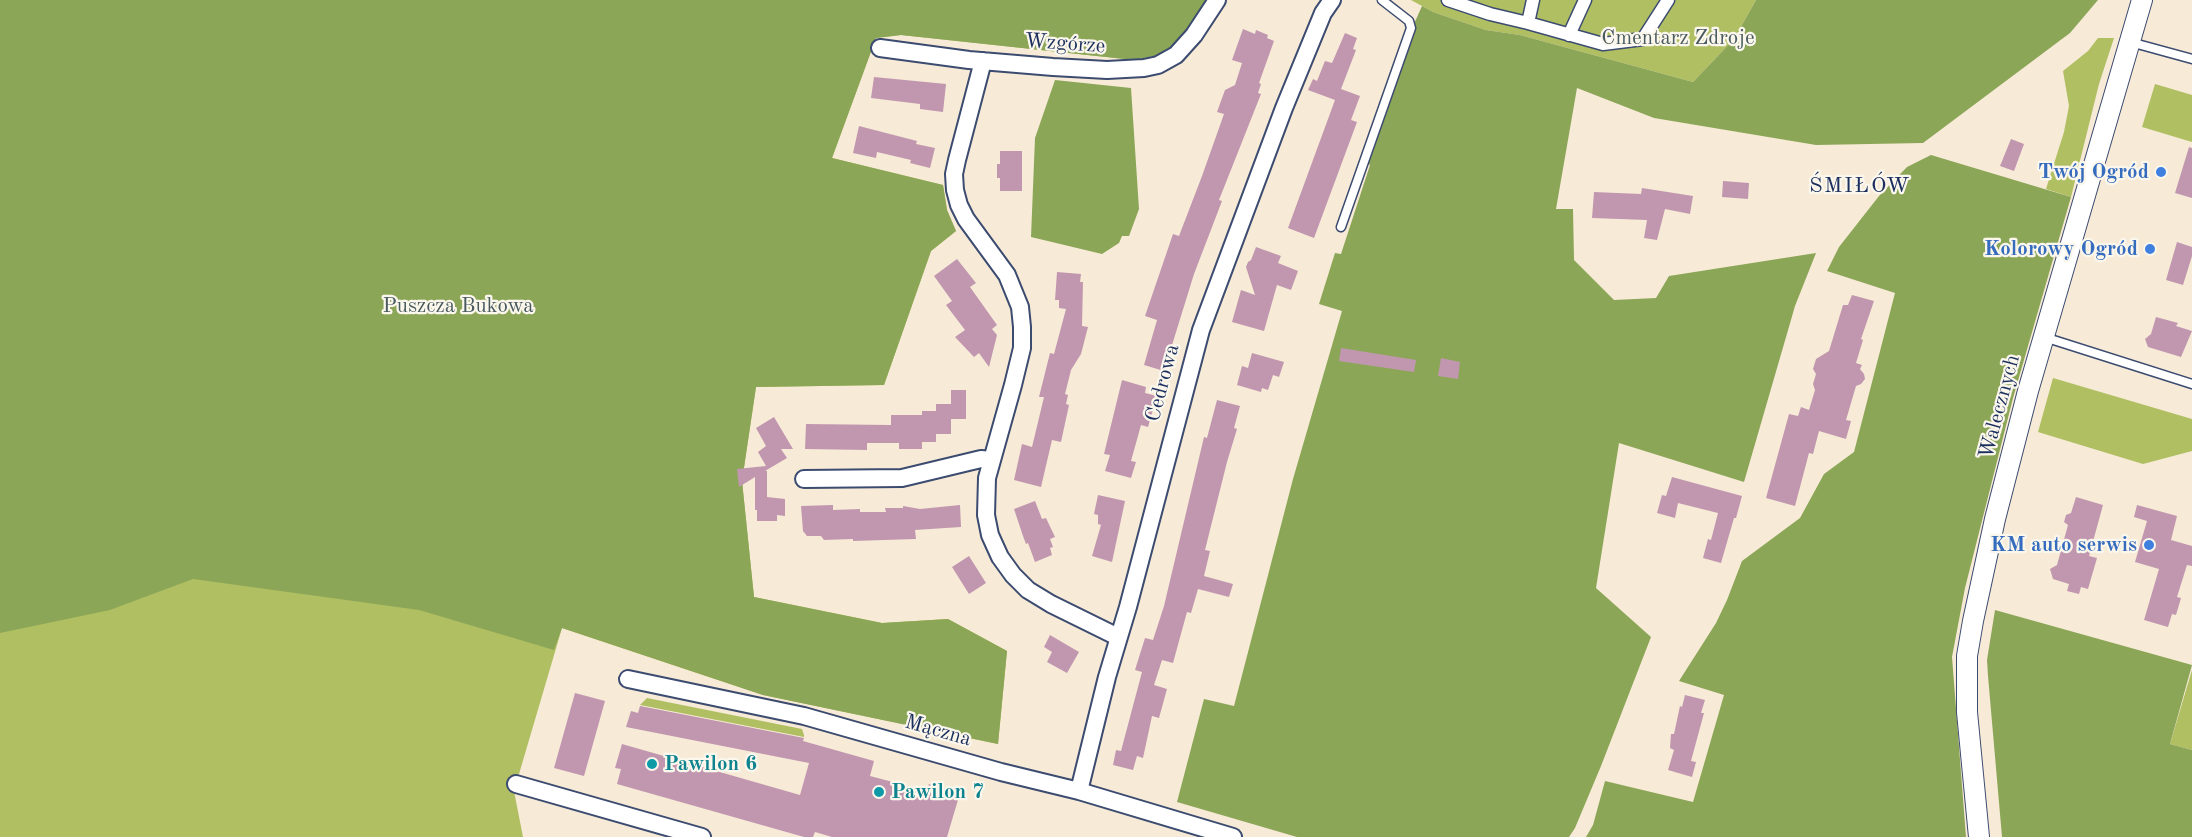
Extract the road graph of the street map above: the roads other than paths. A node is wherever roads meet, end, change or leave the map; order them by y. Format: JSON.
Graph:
{"nodes":[{"id":1,"x":1217,"y":0,"type":"edge"},
{"id":2,"x":1332,"y":0,"type":"edge"},
{"id":3,"x":1382,"y":0,"type":"edge"},
{"id":4,"x":1448,"y":0,"type":"edge"},
{"id":5,"x":1533,"y":0,"type":"edge"},
{"id":6,"x":1585,"y":0,"type":"edge"},
{"id":7,"x":1668,"y":0,"type":"edge"},
{"id":8,"x":2142,"y":0,"type":"edge"},
{"id":9,"x":1528,"y":23,"type":"junction"},
{"id":10,"x":1569,"y":35,"type":"junction"},
{"id":11,"x":2129,"y":42,"type":"junction"},
{"id":12,"x":880,"y":48,"type":"dead end"},
{"id":13,"x":2192,"y":59,"type":"edge"},
{"id":14,"x":983,"y":61,"type":"junction"},
{"id":15,"x":1341,"y":227,"type":"dead end"},
{"id":16,"x":2044,"y":337,"type":"junction"},
{"id":17,"x":2192,"y":384,"type":"edge"},
{"id":18,"x":991,"y":460,"type":"junction"},
{"id":19,"x":804,"y":479,"type":"dead end"},
{"id":20,"x":1118,"y":637,"type":"junction"},
{"id":21,"x":628,"y":679,"type":"dead end"},
{"id":22,"x":516,"y":784,"type":"dead end"},
{"id":23,"x":1078,"y":791,"type":"junction"},
{"id":24,"x":702,"y":837,"type":"edge"},
{"id":25,"x":1233,"y":837,"type":"edge"},
{"id":26,"x":1979,"y":837,"type":"edge"}],
"edges":[{"from":1,"to":14,"type":"street","name":"Wzgórze"},
{"from":2,"to":20,"type":"street","name":"Cedrowa"},
{"from":3,"to":15,"type":"lane"},
{"from":4,"to":9,"type":"street"},
{"from":5,"to":9,"type":"street"},
{"from":6,"to":10,"type":"street"},
{"from":7,"to":10,"type":"street"},
{"from":8,"to":11,"type":"street","name":"Walecznych"},
{"from":9,"to":10,"type":"street"},
{"from":11,"to":13,"type":"lane"},
{"from":11,"to":16,"type":"street","name":"Walecznych"},
{"from":12,"to":14,"type":"street","name":"Wzgórze"},
{"from":14,"to":18,"type":"street"},
{"from":16,"to":17,"type":"lane"},
{"from":16,"to":26,"type":"street","name":"Walecznych"},
{"from":18,"to":19,"type":"street"},
{"from":18,"to":20,"type":"street"},
{"from":20,"to":23,"type":"street","name":"Cedrowa"},
{"from":21,"to":23,"type":"street","name":"Mączna"},
{"from":22,"to":24,"type":"street"},
{"from":23,"to":25,"type":"street","name":"Mączna"}]}
